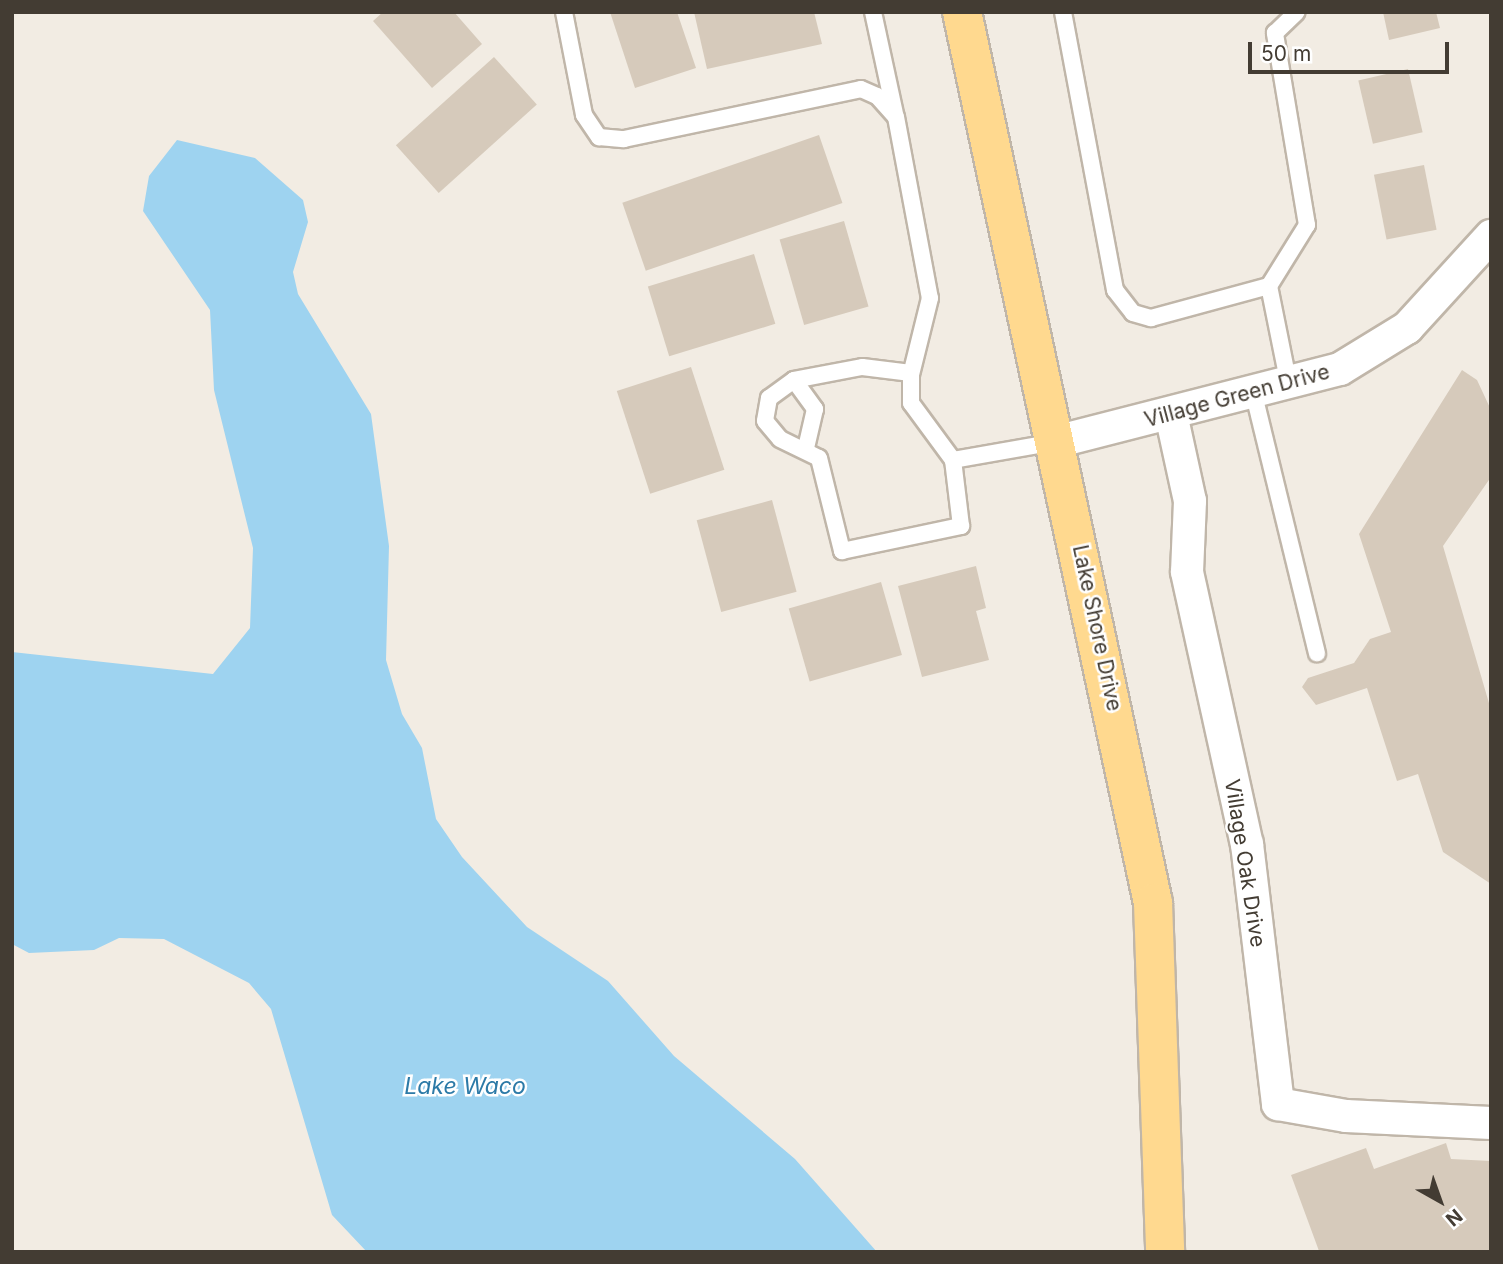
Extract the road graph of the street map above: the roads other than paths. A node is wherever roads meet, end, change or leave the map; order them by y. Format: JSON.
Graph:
{"nodes":[{"id":1,"x":564,"y":12,"type":"edge"},
{"id":2,"x":873,"y":12,"type":"edge"},
{"id":3,"x":962,"y":12,"type":"edge"},
{"id":4,"x":1063,"y":12,"type":"edge"},
{"id":5,"x":1297,"y":12,"type":"edge"},
{"id":6,"x":896,"y":117,"type":"junction"},
{"id":7,"x":1491,"y":236,"type":"edge"},
{"id":8,"x":1269,"y":286,"type":"junction"},
{"id":9,"x":911,"y":373,"type":"junction"},
{"id":10,"x":794,"y":380,"type":"junction"},
{"id":11,"x":1289,"y":385,"type":"junction"},
{"id":12,"x":1254,"y":395,"type":"junction"},
{"id":13,"x":1171,"y":414,"type":"junction"},
{"id":14,"x":1059,"y":441,"type":"junction"},
{"id":15,"x":807,"y":447,"type":"junction"},
{"id":16,"x":953,"y":460,"type":"junction"},
{"id":17,"x":1317,"y":653,"type":"dead end"},
{"id":18,"x":1491,"y":1123,"type":"edge"},
{"id":19,"x":1165,"y":1252,"type":"edge"}],
"edges":[{"from":1,"to":6,"type":"lane"},
{"from":2,"to":6,"type":"lane"},
{"from":3,"to":14,"type":"main road","name":"Lake Shore Drive"},
{"from":4,"to":8,"type":"lane"},
{"from":5,"to":8,"type":"lane"},
{"from":6,"to":9,"type":"lane"},
{"from":7,"to":11,"type":"street","name":"Village Green Drive"},
{"from":8,"to":11,"type":"lane"},
{"from":9,"to":10,"type":"lane"},
{"from":9,"to":16,"type":"lane"},
{"from":10,"to":15,"type":"lane"},
{"from":10,"to":15,"type":"lane"},
{"from":11,"to":12,"type":"street","name":"Village Green Drive"},
{"from":12,"to":13,"type":"street","name":"Village Green Drive"},
{"from":12,"to":17,"type":"lane"},
{"from":13,"to":14,"type":"street","name":"Village Green Drive"},
{"from":13,"to":18,"type":"street","name":"Village Oak Drive"},
{"from":14,"to":16,"type":"lane"},
{"from":14,"to":19,"type":"main road","name":"Lake Shore Drive"},
{"from":15,"to":16,"type":"lane"}]}
